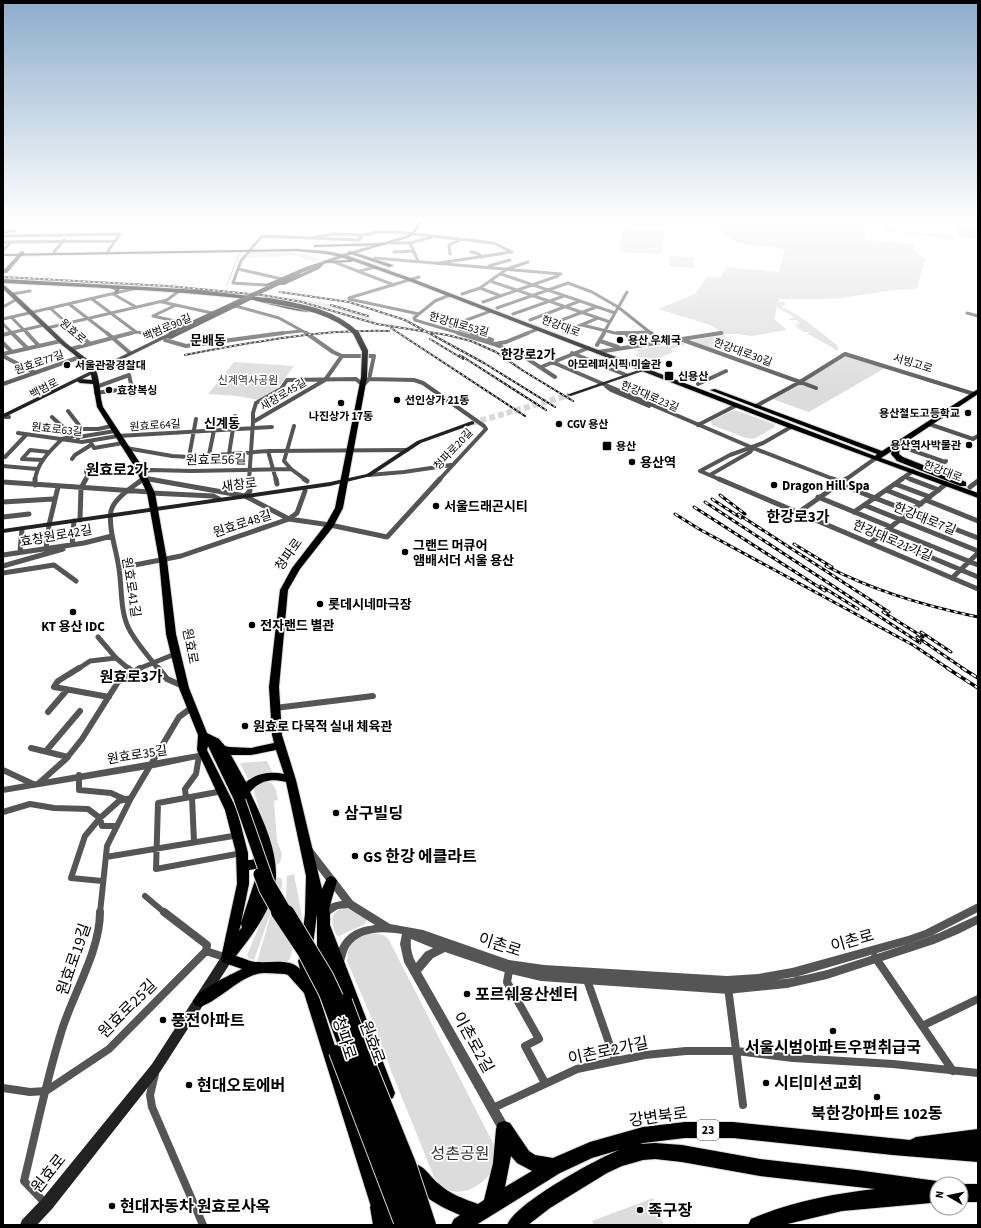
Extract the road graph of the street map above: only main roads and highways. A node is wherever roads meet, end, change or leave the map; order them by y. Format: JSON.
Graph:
{"nodes":[{"id":1,"x":284,"y":278,"type":"edge"},
{"id":2,"x":291,"y":278,"type":"edge"},
{"id":3,"x":296,"y":278,"type":"edge"},
{"id":4,"x":406,"y":278,"type":"edge"},
{"id":5,"x":420,"y":278,"type":"edge"},
{"id":6,"x":280,"y":280,"type":"junction"},
{"id":7,"x":292,"y":280,"type":"junction"},
{"id":8,"x":3,"y":281,"type":"edge"},
{"id":9,"x":266,"y":285,"type":"road end"},
{"id":10,"x":3,"y":286,"type":"edge"},
{"id":11,"x":112,"y":287,"type":"junction"},
{"id":12,"x":115,"y":293,"type":"road end"},
{"id":13,"x":233,"y":296,"type":"junction"},
{"id":14,"x":255,"y":298,"type":"junction"},
{"id":15,"x":598,"y":346,"type":"junction"},
{"id":16,"x":140,"y":349,"type":"junction"},
{"id":17,"x":109,"y":363,"type":"junction"},
{"id":18,"x":89,"y":364,"type":"junction"},
{"id":19,"x":652,"y":367,"type":"junction"},
{"id":20,"x":645,"y":369,"type":"junction"},
{"id":21,"x":93,"y":371,"type":"junction"},
{"id":22,"x":76,"y":382,"type":"junction"},
{"id":23,"x":96,"y":387,"type":"junction"},
{"id":24,"x":976,"y":392,"type":"edge"},
{"id":25,"x":569,"y":395,"type":"tunnel mouth"},
{"id":26,"x":4,"y":418,"type":"edge"},
{"id":27,"x":472,"y":423,"type":"tunnel mouth"},
{"id":28,"x":897,"y":446,"type":"junction"},
{"id":29,"x":880,"y":456,"type":"junction"},
{"id":30,"x":909,"y":463,"type":"junction"},
{"id":31,"x":344,"y":480,"type":"junction"},
{"id":32,"x":978,"y":490,"type":"edge"},
{"id":33,"x":978,"y":496,"type":"edge"},
{"id":34,"x":154,"y":509,"type":"junction"},
{"id":35,"x":3,"y":531,"type":"edge"},
{"id":36,"x":203,"y":735,"type":"junction"},
{"id":37,"x":280,"y":745,"type":"junction"},
{"id":38,"x":222,"y":749,"type":"junction"},
{"id":39,"x":291,"y":780,"type":"junction"},
{"id":40,"x":240,"y":798,"type":"junction"},
{"id":41,"x":262,"y":837,"type":"junction"},
{"id":42,"x":264,"y":856,"type":"junction"},
{"id":43,"x":242,"y":858,"type":"junction"},
{"id":44,"x":312,"y":876,"type":"junction"},
{"id":45,"x":331,"y":881,"type":"road end"},
{"id":46,"x":323,"y":917,"type":"junction"},
{"id":47,"x":242,"y":938,"type":"junction"},
{"id":48,"x":227,"y":958,"type":"junction"},
{"id":49,"x":305,"y":960,"type":"junction"},
{"id":50,"x":256,"y":968,"type":"junction"},
{"id":51,"x":310,"y":990,"type":"junction"},
{"id":52,"x":200,"y":1001,"type":"junction"},
{"id":53,"x":978,"y":1137,"type":"edge"},
{"id":54,"x":893,"y":1147,"type":"junction"},
{"id":55,"x":978,"y":1154,"type":"edge"},
{"id":56,"x":554,"y":1167,"type":"junction"},
{"id":57,"x":418,"y":1174,"type":"junction"},
{"id":58,"x":929,"y":1189,"type":"edge"},
{"id":59,"x":929,"y":1194,"type":"edge"},
{"id":60,"x":379,"y":1207,"type":"junction"},
{"id":61,"x":485,"y":1208,"type":"junction"},
{"id":62,"x":27,"y":1225,"type":"edge"},
{"id":63,"x":382,"y":1225,"type":"edge"},
{"id":64,"x":402,"y":1225,"type":"edge"},
{"id":65,"x":412,"y":1225,"type":"edge"},
{"id":66,"x":422,"y":1225,"type":"edge"},
{"id":67,"x":429,"y":1225,"type":"edge"},
{"id":68,"x":460,"y":1225,"type":"edge"},
{"id":69,"x":516,"y":1225,"type":"edge"},
{"id":70,"x":757,"y":1225,"type":"edge"}],
"edges":[{"from":1,"to":6,"type":"main road"},
{"from":2,"to":16,"type":"main road","name":"백범로","bridge":true},
{"from":3,"to":7,"type":"main road"},
{"from":4,"to":15,"type":"main road","name":"한강대로"},
{"from":5,"to":15,"type":"main road","name":"한강대로"},
{"from":6,"to":7,"type":"main road"},
{"from":6,"to":7,"type":"main road"},
{"from":6,"to":9,"type":"main road"},
{"from":8,"to":11,"type":"main road","name":"청파로"},
{"from":10,"to":18,"type":"main road","name":"원효로"},
{"from":11,"to":12,"type":"main road"},
{"from":11,"to":13,"type":"main road","name":"청파로"},
{"from":13,"to":14,"type":"main road","name":"청파로"},
{"from":13,"to":16,"type":"main road","name":"백범로90길"},
{"from":14,"to":14,"type":"main road"},
{"from":14,"to":16,"type":"main road","name":"백범로90길"},
{"from":14,"to":31,"type":"main road","name":"청파로","bridge":true},
{"from":15,"to":19,"type":"main road","name":"한강대로"},
{"from":15,"to":20,"type":"main road","name":"한강대로"},
{"from":16,"to":17,"type":"main road","name":"백범로"},
{"from":17,"to":18,"type":"main road"},
{"from":17,"to":21,"type":"main road","name":"백범로"},
{"from":18,"to":21,"type":"main road","name":"원효로"},
{"from":19,"to":20,"type":"main road"},
{"from":19,"to":29,"type":"main road","name":"한강대로"},
{"from":20,"to":25,"type":"main road"},
{"from":20,"to":29,"type":"main road","name":"한강대로"},
{"from":21,"to":22,"type":"main road","name":"백범로"},
{"from":21,"to":23,"type":"main road","name":"원효로"},
{"from":22,"to":23,"type":"main road"},
{"from":22,"to":26,"type":"main road","name":"백범로"},
{"from":23,"to":34,"type":"main road","name":"원효로"},
{"from":24,"to":28,"type":"main road","name":"서빙고로"},
{"from":27,"to":31,"type":"main road","name":"새창로"},
{"from":28,"to":29,"type":"main road","name":"서빙고로"},
{"from":28,"to":30,"type":"main road"},
{"from":29,"to":30,"type":"main road","name":"한강대로"},
{"from":29,"to":33,"type":"main road","name":"한강대로"},
{"from":30,"to":32,"type":"main road","name":"한강대로"},
{"from":31,"to":34,"type":"main road","name":"새창로"},
{"from":31,"to":37,"type":"main road","name":"청파로"},
{"from":34,"to":35,"type":"main road","name":"새창로"},
{"from":34,"to":36,"type":"main road","name":"원효로"},
{"from":36,"to":38,"type":"main road","name":"원효로"},
{"from":36,"to":40,"type":"main road"},
{"from":36,"to":43,"type":"main road","name":"원효로"},
{"from":37,"to":38,"type":"main road"},
{"from":37,"to":39,"type":"main road","name":"청파로"},
{"from":38,"to":40,"type":"main road","name":"원효로"},
{"from":39,"to":40,"type":"main road"},
{"from":39,"to":44,"type":"main road","name":"청파로"},
{"from":40,"to":41,"type":"main road","name":"원효로"},
{"from":40,"to":65,"type":"main road","bridge":true},
{"from":40,"to":66,"type":"main road","name":"원효로","bridge":true},
{"from":41,"to":42,"type":"main road"},
{"from":41,"to":47,"type":"main road","name":"원효로"},
{"from":42,"to":43,"type":"main road"},
{"from":42,"to":47,"type":"main road"},
{"from":43,"to":48,"type":"main road","name":"원효로"},
{"from":44,"to":46,"type":"main road","name":"청파로"},
{"from":44,"to":49,"type":"main road","name":"청파로"},
{"from":45,"to":46,"type":"main road"},
{"from":46,"to":57,"type":"main road"},
{"from":46,"to":67,"type":"main road","bridge":true},
{"from":47,"to":48,"type":"main road","name":"원효로"},
{"from":48,"to":50,"type":"main road"},
{"from":48,"to":52,"type":"main road","name":"원효로"},
{"from":49,"to":51,"type":"main road","name":"청파로"},
{"from":49,"to":64,"type":"main road","bridge":true},
{"from":50,"to":51,"type":"main road"},
{"from":50,"to":52,"type":"main road"},
{"from":51,"to":60,"type":"main road","name":"청파로"},
{"from":52,"to":62,"type":"main road","name":"원효로"},
{"from":53,"to":54,"type":"highway"},
{"from":54,"to":55,"type":"highway","name":"강변북로","number":"23"},
{"from":54,"to":56,"type":"highway","name":"강변북로","number":"23"},
{"from":56,"to":61,"type":"highway","name":"강변북로","number":"23"},
{"from":56,"to":61,"type":"highway"},
{"from":57,"to":60,"type":"main road"},
{"from":57,"to":61,"type":"highway"},
{"from":58,"to":69,"type":"highway"},
{"from":59,"to":70,"type":"highway"},
{"from":60,"to":63,"type":"highway"},
{"from":61,"to":68,"type":"highway","name":"강변북로","number":"23"}]}
